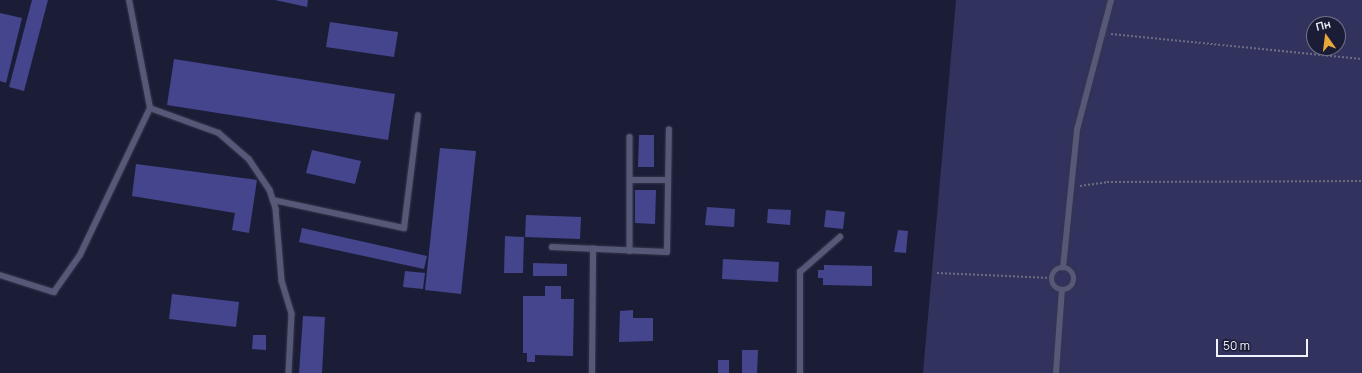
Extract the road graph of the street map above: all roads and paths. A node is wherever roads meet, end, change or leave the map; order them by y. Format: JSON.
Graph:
{"nodes":[{"id":1,"x":130,"y":0,"type":"edge"},
{"id":2,"x":1111,"y":0,"type":"edge"},
{"id":3,"x":1102,"y":33,"type":"junction"},
{"id":4,"x":1362,"y":59,"type":"edge"},
{"id":5,"x":150,"y":108,"type":"junction"},
{"id":6,"x":418,"y":116,"type":"dead end"},
{"id":7,"x":669,"y":130,"type":"dead end"},
{"id":8,"x":630,"y":137,"type":"dead end"},
{"id":9,"x":630,"y":180,"type":"junction"},
{"id":10,"x":668,"y":180,"type":"junction"},
{"id":11,"x":1362,"y":181,"type":"edge"},
{"id":12,"x":1071,"y":187,"type":"junction"},
{"id":13,"x":273,"y":200,"type":"junction"},
{"id":14,"x":840,"y":237,"type":"dead end"},
{"id":15,"x":552,"y":247,"type":"dead end"},
{"id":16,"x":593,"y":249,"type":"junction"},
{"id":17,"x":630,"y":251,"type":"junction"},
{"id":18,"x":1063,"y":268,"type":"junction"},
{"id":19,"x":937,"y":273,"type":"dead end"},
{"id":20,"x":0,"y":275,"type":"edge"},
{"id":21,"x":1051,"y":278,"type":"junction"},
{"id":22,"x":1062,"y":290,"type":"junction"},
{"id":23,"x":289,"y":373,"type":"edge"},
{"id":24,"x":592,"y":373,"type":"edge"},
{"id":25,"x":800,"y":373,"type":"edge"},
{"id":26,"x":1056,"y":373,"type":"edge"}],
"edges":[{"from":1,"to":5,"type":"lane"},
{"from":2,"to":3,"type":"lane"},
{"from":3,"to":4,"type":"path"},
{"from":3,"to":12,"type":"lane"},
{"from":5,"to":13,"type":"lane"},
{"from":5,"to":20,"type":"lane"},
{"from":6,"to":13,"type":"lane"},
{"from":7,"to":10,"type":"lane"},
{"from":8,"to":9,"type":"lane"},
{"from":9,"to":10,"type":"lane"},
{"from":9,"to":17,"type":"lane"},
{"from":10,"to":17,"type":"lane"},
{"from":11,"to":12,"type":"path"},
{"from":12,"to":18,"type":"lane"},
{"from":13,"to":23,"type":"lane"},
{"from":14,"to":25,"type":"lane"},
{"from":15,"to":16,"type":"lane"},
{"from":16,"to":17,"type":"lane"},
{"from":16,"to":24,"type":"lane"},
{"from":18,"to":21,"type":"lane"},
{"from":18,"to":22,"type":"lane"},
{"from":19,"to":21,"type":"path"},
{"from":21,"to":22,"type":"lane"},
{"from":22,"to":26,"type":"lane"}]}
